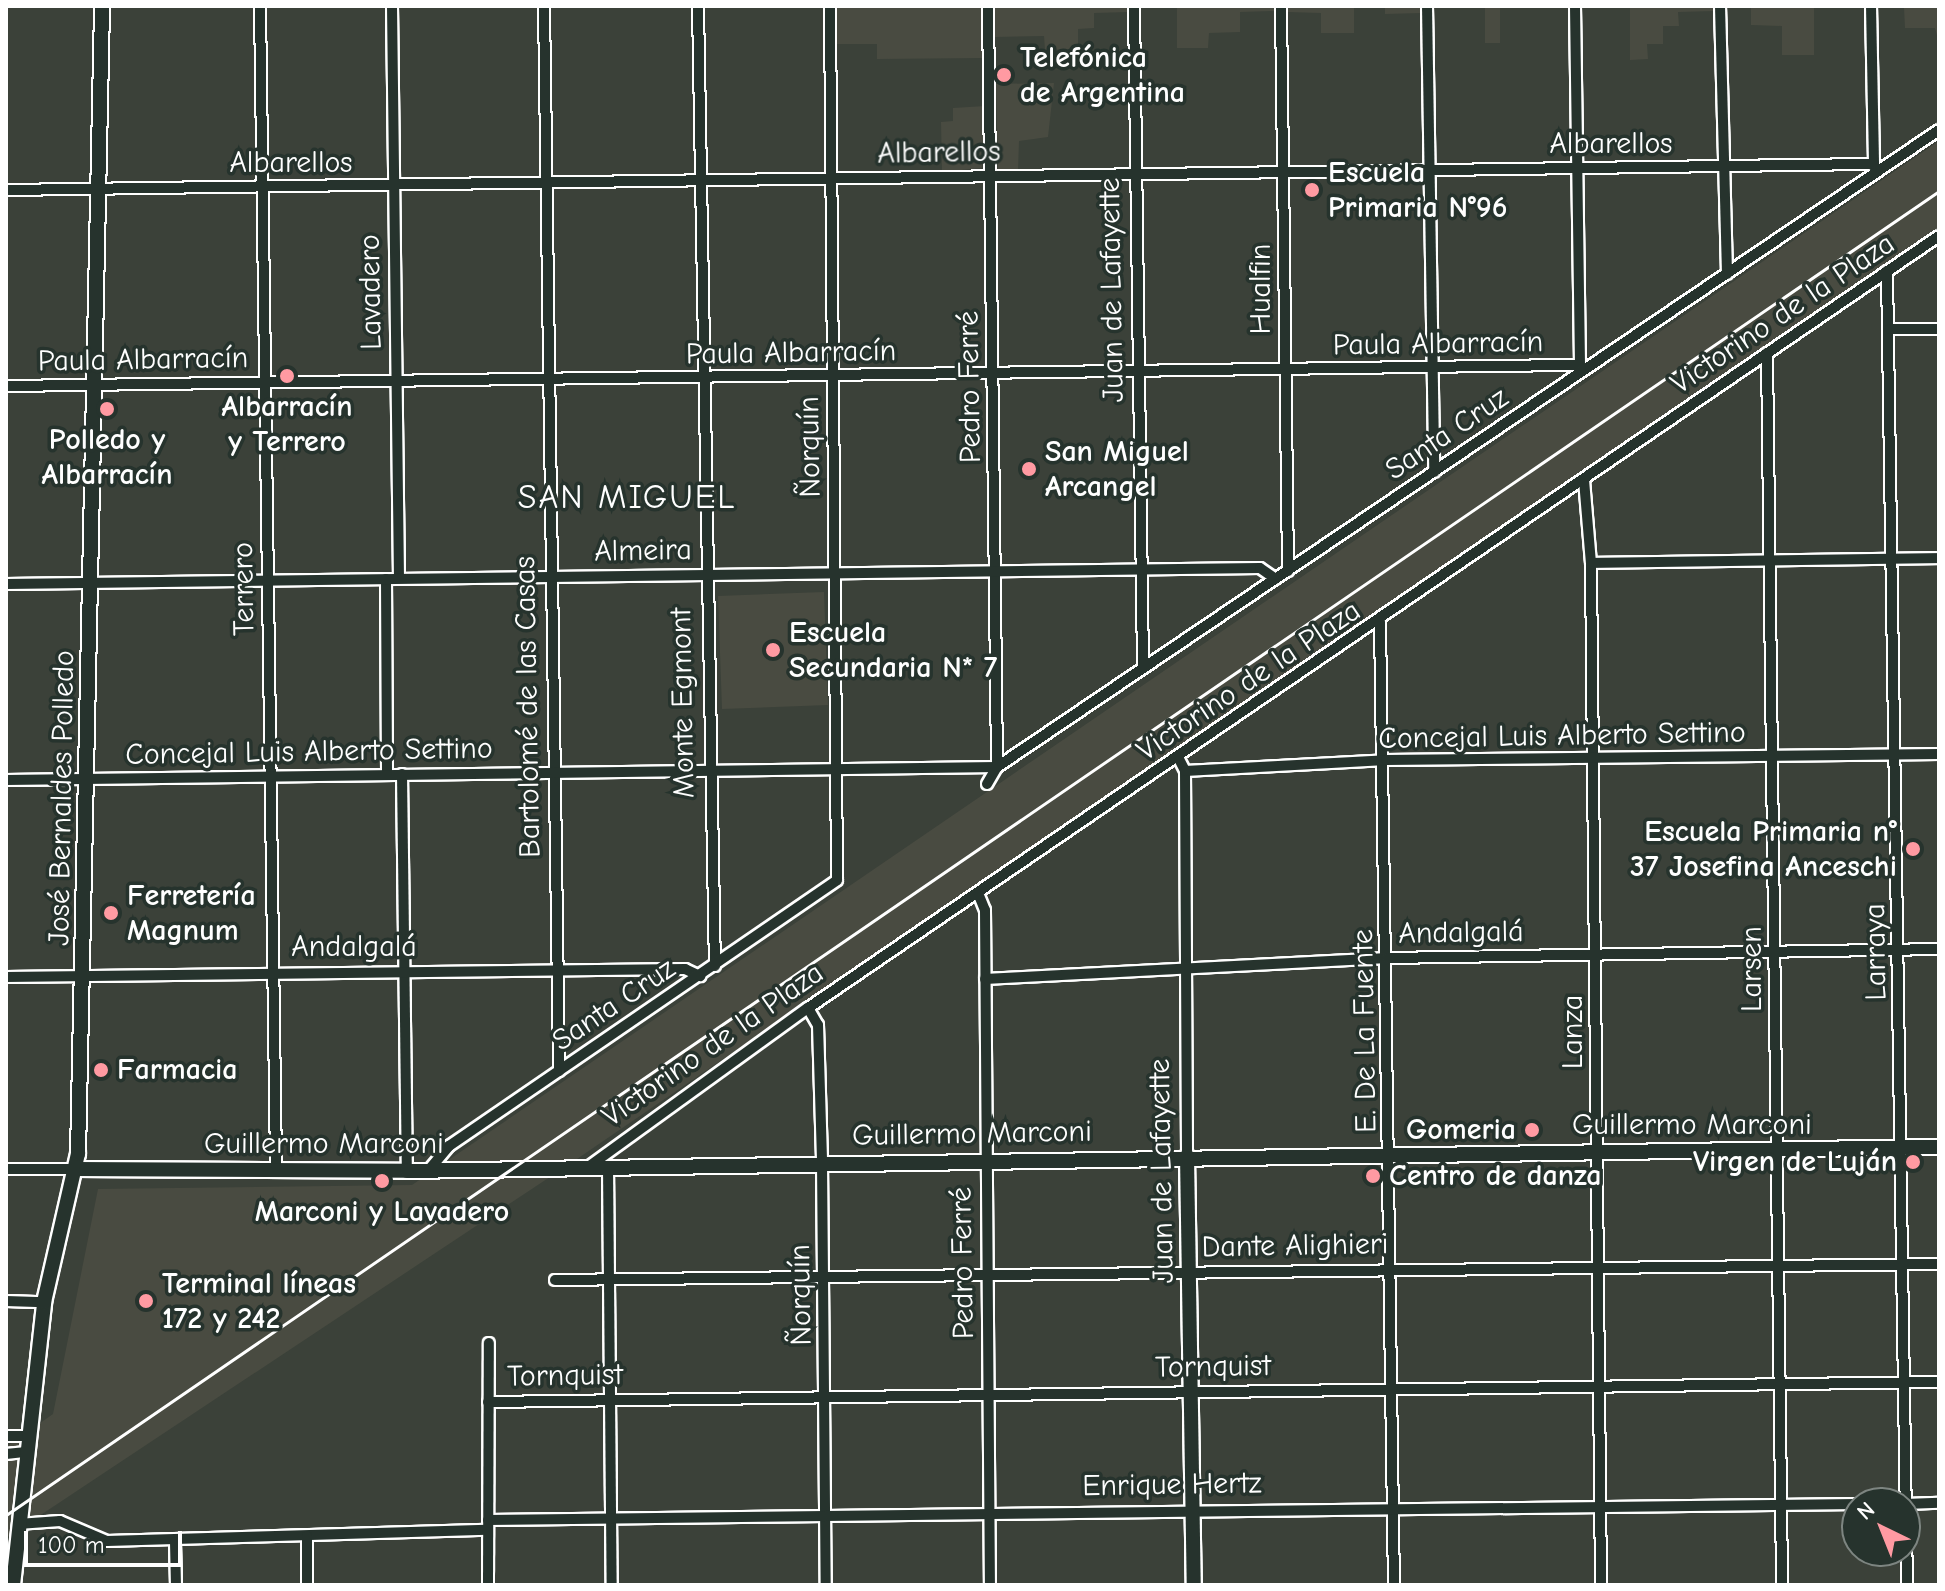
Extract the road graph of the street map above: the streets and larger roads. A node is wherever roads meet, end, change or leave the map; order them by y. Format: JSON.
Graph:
{"nodes":[{"id":1,"x":102,"y":6,"type":"edge"},
{"id":2,"x":260,"y":6,"type":"edge"},
{"id":3,"x":392,"y":6,"type":"edge"},
{"id":4,"x":544,"y":6,"type":"edge"},
{"id":5,"x":698,"y":6,"type":"edge"},
{"id":6,"x":830,"y":6,"type":"edge"},
{"id":7,"x":988,"y":6,"type":"edge"},
{"id":8,"x":1134,"y":6,"type":"edge"},
{"id":9,"x":1281,"y":6,"type":"edge"},
{"id":10,"x":1427,"y":6,"type":"edge"},
{"id":11,"x":1575,"y":6,"type":"edge"},
{"id":12,"x":1720,"y":6,"type":"edge"},
{"id":13,"x":1871,"y":6,"type":"edge"},
{"id":14,"x":1939,"y":130,"type":"edge"},
{"id":15,"x":1724,"y":167,"type":"junction"},
{"id":16,"x":1575,"y":168,"type":"junction"},
{"id":17,"x":1875,"y":168,"type":"junction"},
{"id":18,"x":1430,"y":171,"type":"junction"},
{"id":19,"x":1284,"y":174,"type":"junction"},
{"id":20,"x":1136,"y":175,"type":"junction"},
{"id":21,"x":991,"y":177,"type":"junction"},
{"id":22,"x":831,"y":179,"type":"junction"},
{"id":23,"x":700,"y":183,"type":"junction"},
{"id":24,"x":546,"y":185,"type":"junction"},
{"id":25,"x":394,"y":186,"type":"junction"},
{"id":26,"x":97,"y":188,"type":"junction"},
{"id":27,"x":263,"y":188,"type":"junction"},
{"id":28,"x":6,"y":190,"type":"edge"},
{"id":29,"x":1939,"y":236,"type":"edge"},
{"id":30,"x":1887,"y":271,"type":"junction"},
{"id":31,"x":1727,"y":274,"type":"junction"},
{"id":32,"x":1890,"y":329,"type":"junction"},
{"id":33,"x":1939,"y":329,"type":"edge"},
{"id":34,"x":1767,"y":353,"type":"junction"},
{"id":35,"x":1432,"y":369,"type":"junction"},
{"id":36,"x":1578,"y":369,"type":"junction"},
{"id":37,"x":1285,"y":370,"type":"junction"},
{"id":38,"x":1140,"y":371,"type":"junction"},
{"id":39,"x":994,"y":374,"type":"junction"},
{"id":40,"x":833,"y":376,"type":"junction"},
{"id":41,"x":702,"y":379,"type":"junction"},
{"id":42,"x":549,"y":380,"type":"junction"},
{"id":43,"x":397,"y":381,"type":"junction"},
{"id":44,"x":265,"y":382,"type":"junction"},
{"id":45,"x":94,"y":383,"type":"junction"},
{"id":46,"x":6,"y":386,"type":"edge"},
{"id":47,"x":1434,"y":472,"type":"junction"},
{"id":48,"x":1584,"y":480,"type":"junction"},
{"id":49,"x":1939,"y":558,"type":"edge"},
{"id":50,"x":1893,"y":560,"type":"junction"},
{"id":51,"x":1772,"y":562,"type":"junction"},
{"id":52,"x":1591,"y":563,"type":"junction"},
{"id":53,"x":1143,"y":569,"type":"junction"},
{"id":54,"x":996,"y":571,"type":"junction"},
{"id":55,"x":1288,"y":571,"type":"junction"},
{"id":56,"x":835,"y":573,"type":"junction"},
{"id":57,"x":705,"y":574,"type":"junction"},
{"id":58,"x":550,"y":577,"type":"junction"},
{"id":59,"x":399,"y":578,"type":"junction"},
{"id":60,"x":268,"y":579,"type":"junction"},
{"id":61,"x":386,"y":579,"type":"junction"},
{"id":62,"x":1276,"y":579,"type":"junction"},
{"id":63,"x":93,"y":581,"type":"junction"},
{"id":64,"x":6,"y":584,"type":"edge"},
{"id":65,"x":1380,"y":622,"type":"junction"},
{"id":66,"x":1143,"y":668,"type":"junction"},
{"id":67,"x":1939,"y":754,"type":"edge"},
{"id":68,"x":1898,"y":755,"type":"junction"},
{"id":69,"x":1178,"y":757,"type":"junction"},
{"id":70,"x":1592,"y":758,"type":"junction"},
{"id":71,"x":1775,"y":758,"type":"junction"},
{"id":72,"x":1386,"y":760,"type":"junction"},
{"id":73,"x":997,"y":767,"type":"junction"},
{"id":74,"x":838,"y":770,"type":"junction"},
{"id":75,"x":1185,"y":771,"type":"junction"},
{"id":76,"x":553,"y":772,"type":"junction"},
{"id":77,"x":708,"y":772,"type":"junction"},
{"id":78,"x":387,"y":774,"type":"junction"},
{"id":79,"x":402,"y":774,"type":"junction"},
{"id":80,"x":269,"y":777,"type":"junction"},
{"id":81,"x":87,"y":779,"type":"junction"},
{"id":82,"x":6,"y":780,"type":"edge"},
{"id":83,"x":987,"y":784,"type":"dead end"},
{"id":84,"x":834,"y":887,"type":"joint"},
{"id":85,"x":978,"y":893,"type":"junction"},
{"id":86,"x":1900,"y":949,"type":"junction"},
{"id":87,"x":1939,"y":949,"type":"edge"},
{"id":88,"x":1776,"y":951,"type":"junction"},
{"id":89,"x":1597,"y":954,"type":"junction"},
{"id":90,"x":1387,"y":958,"type":"junction"},
{"id":91,"x":715,"y":966,"type":"junction"},
{"id":92,"x":1186,"y":967,"type":"junction"},
{"id":93,"x":556,"y":970,"type":"junction"},
{"id":94,"x":272,"y":971,"type":"junction"},
{"id":95,"x":404,"y":971,"type":"junction"},
{"id":96,"x":85,"y":975,"type":"junction"},
{"id":97,"x":700,"y":976,"type":"junction"},
{"id":98,"x":6,"y":977,"type":"edge"},
{"id":99,"x":985,"y":979,"type":"junction"},
{"id":100,"x":808,"y":1008,"type":"junction"},
{"id":101,"x":559,"y":1071,"type":"junction"},
{"id":102,"x":1939,"y":1147,"type":"edge"},
{"id":103,"x":1903,"y":1148,"type":"junction"},
{"id":104,"x":1597,"y":1151,"type":"junction"},
{"id":105,"x":1777,"y":1151,"type":"junction"},
{"id":106,"x":1391,"y":1153,"type":"junction"},
{"id":107,"x":1187,"y":1156,"type":"junction"},
{"id":108,"x":986,"y":1160,"type":"junction"},
{"id":109,"x":822,"y":1163,"type":"junction"},
{"id":110,"x":608,"y":1166,"type":"junction"},
{"id":111,"x":588,"y":1167,"type":"junction"},
{"id":112,"x":6,"y":1169,"type":"edge"},
{"id":113,"x":76,"y":1169,"type":"junction"},
{"id":114,"x":276,"y":1171,"type":"junction"},
{"id":115,"x":407,"y":1171,"type":"junction"},
{"id":116,"x":428,"y":1171,"type":"junction"},
{"id":117,"x":1939,"y":1264,"type":"edge"},
{"id":118,"x":1905,"y":1265,"type":"junction"},
{"id":119,"x":1600,"y":1267,"type":"junction"},
{"id":120,"x":1780,"y":1268,"type":"junction"},
{"id":121,"x":1392,"y":1269,"type":"junction"},
{"id":122,"x":1190,"y":1272,"type":"junction"},
{"id":123,"x":988,"y":1274,"type":"junction"},
{"id":124,"x":825,"y":1275,"type":"junction"},
{"id":125,"x":612,"y":1279,"type":"junction"},
{"id":126,"x":555,"y":1280,"type":"dead end"},
{"id":127,"x":6,"y":1301,"type":"edge"},
{"id":128,"x":44,"y":1302,"type":"junction"},
{"id":129,"x":489,"y":1343,"type":"dead end"},
{"id":130,"x":1939,"y":1382,"type":"edge"},
{"id":131,"x":1905,"y":1383,"type":"junction"},
{"id":132,"x":1782,"y":1384,"type":"junction"},
{"id":133,"x":1600,"y":1385,"type":"junction"},
{"id":134,"x":1393,"y":1388,"type":"junction"},
{"id":135,"x":1191,"y":1391,"type":"junction"},
{"id":136,"x":988,"y":1393,"type":"junction"},
{"id":137,"x":826,"y":1395,"type":"junction"},
{"id":138,"x":612,"y":1398,"type":"junction"},
{"id":139,"x":488,"y":1402,"type":"junction"},
{"id":140,"x":6,"y":1436,"type":"edge"},
{"id":141,"x":26,"y":1436,"type":"junction"},
{"id":142,"x":24,"y":1452,"type":"junction"},
{"id":143,"x":6,"y":1454,"type":"edge"},
{"id":144,"x":1906,"y":1487,"type":"edge"},
{"id":145,"x":1782,"y":1504,"type":"junction"},
{"id":146,"x":1841,"y":1504,"type":"edge"},
{"id":147,"x":1393,"y":1506,"type":"junction"},
{"id":148,"x":1601,"y":1507,"type":"junction"},
{"id":149,"x":1192,"y":1509,"type":"junction"},
{"id":150,"x":989,"y":1512,"type":"junction"},
{"id":151,"x":826,"y":1513,"type":"junction"},
{"id":152,"x":612,"y":1516,"type":"junction"},
{"id":153,"x":18,"y":1524,"type":"junction"},
{"id":154,"x":488,"y":1525,"type":"junction"},
{"id":155,"x":307,"y":1536,"type":"junction"},
{"id":156,"x":175,"y":1542,"type":"junction"},
{"id":157,"x":10,"y":1563,"type":"edge"},
{"id":158,"x":13,"y":1585,"type":"edge"},
{"id":159,"x":176,"y":1585,"type":"edge"},
{"id":160,"x":307,"y":1585,"type":"edge"},
{"id":161,"x":488,"y":1585,"type":"edge"},
{"id":162,"x":612,"y":1585,"type":"edge"},
{"id":163,"x":826,"y":1585,"type":"edge"},
{"id":164,"x":990,"y":1585,"type":"edge"},
{"id":165,"x":1194,"y":1585,"type":"edge"},
{"id":166,"x":1394,"y":1585,"type":"edge"},
{"id":167,"x":1601,"y":1585,"type":"edge"},
{"id":168,"x":1782,"y":1585,"type":"edge"}],
"edges":[{"from":1,"to":26,"type":"street","name":"José Bernaldes Polledo"},
{"from":2,"to":27,"type":"street","name":"Terrero"},
{"from":3,"to":25,"type":"street","name":"Lavadero"},
{"from":4,"to":24,"type":"street","name":"Bartolomé de las Casas"},
{"from":5,"to":23,"type":"street","name":"Monte Egmont"},
{"from":6,"to":22,"type":"street","name":"Ñorquín"},
{"from":7,"to":21,"type":"street","name":"Pedro Ferré"},
{"from":8,"to":20,"type":"street","name":"Juan de Lafayette"},
{"from":9,"to":19,"type":"street","name":"Hualfin"},
{"from":10,"to":18,"type":"street"},
{"from":11,"to":16,"type":"street"},
{"from":12,"to":15,"type":"street"},
{"from":13,"to":17,"type":"street"},
{"from":14,"to":17,"type":"street","name":"Santa Cruz"},
{"from":15,"to":16,"type":"street","name":"Albarellos"},
{"from":15,"to":17,"type":"street","name":"Albarellos"},
{"from":15,"to":31,"type":"street"},
{"from":16,"to":18,"type":"street","name":"Albarellos"},
{"from":16,"to":36,"type":"street"},
{"from":17,"to":31,"type":"street","name":"Santa Cruz"},
{"from":18,"to":19,"type":"street","name":"Albarellos"},
{"from":18,"to":35,"type":"street"},
{"from":19,"to":20,"type":"street","name":"Albarellos"},
{"from":19,"to":37,"type":"street","name":"Hualfin"},
{"from":20,"to":21,"type":"street","name":"Albarellos"},
{"from":20,"to":38,"type":"street","name":"Juan de Lafayette"},
{"from":21,"to":22,"type":"street","name":"Albarellos"},
{"from":21,"to":39,"type":"street","name":"Pedro Ferré"},
{"from":22,"to":23,"type":"street","name":"Albarellos"},
{"from":22,"to":40,"type":"street","name":"Ñorquín"},
{"from":23,"to":24,"type":"street","name":"Albarellos"},
{"from":23,"to":41,"type":"street","name":"Monte Egmont"},
{"from":24,"to":25,"type":"street","name":"Albarellos"},
{"from":24,"to":42,"type":"street","name":"Bartolomé de las Casas"},
{"from":25,"to":27,"type":"street","name":"Albarellos"},
{"from":25,"to":43,"type":"street","name":"Lavadero"},
{"from":26,"to":27,"type":"street","name":"Albarellos"},
{"from":26,"to":28,"type":"street","name":"Albarellos"},
{"from":26,"to":45,"type":"street","name":"José Bernaldes Polledo"},
{"from":27,"to":44,"type":"street","name":"Terrero"},
{"from":29,"to":30,"type":"street","name":"Victorino de la Plaza"},
{"from":30,"to":32,"type":"street","name":"Larraya"},
{"from":30,"to":34,"type":"street","name":"Victorino de la Plaza"},
{"from":31,"to":36,"type":"street","name":"Santa Cruz"},
{"from":32,"to":33,"type":"street"},
{"from":32,"to":50,"type":"street","name":"Larraya"},
{"from":34,"to":48,"type":"street","name":"Victorino de la Plaza"},
{"from":34,"to":51,"type":"street","name":"Larsen"},
{"from":35,"to":36,"type":"street","name":"Paula Albarracín"},
{"from":35,"to":37,"type":"street","name":"Paula Albarracín"},
{"from":35,"to":47,"type":"street"},
{"from":36,"to":47,"type":"street","name":"Santa Cruz"},
{"from":37,"to":38,"type":"street","name":"Paula Albarracín"},
{"from":37,"to":55,"type":"street","name":"Hualfin"},
{"from":38,"to":39,"type":"street","name":"Paula Albarracín"},
{"from":38,"to":53,"type":"street","name":"Juan de Lafayette"},
{"from":39,"to":40,"type":"street","name":"Paula Albarracín"},
{"from":39,"to":54,"type":"street","name":"Pedro Ferré"},
{"from":40,"to":41,"type":"street","name":"Paula Albarracín"},
{"from":40,"to":56,"type":"street","name":"Ñorquín"},
{"from":41,"to":42,"type":"street","name":"Paula Albarracín"},
{"from":41,"to":57,"type":"street","name":"Monte Egmont"},
{"from":42,"to":43,"type":"street","name":"Paula Albarracín"},
{"from":42,"to":58,"type":"street","name":"Bartolomé de las Casas"},
{"from":43,"to":44,"type":"street","name":"Paula Albarracín"},
{"from":43,"to":59,"type":"street","name":"Lavadero"},
{"from":44,"to":45,"type":"street","name":"Paula Albarracín"},
{"from":44,"to":60,"type":"street","name":"Terrero"},
{"from":45,"to":46,"type":"street","name":"Paula Albarracín"},
{"from":45,"to":63,"type":"street","name":"José Bernaldes Polledo"},
{"from":47,"to":55,"type":"street","name":"Santa Cruz"},
{"from":48,"to":52,"type":"street","name":"Lanza"},
{"from":48,"to":65,"type":"street","name":"Victorino de la Plaza"},
{"from":49,"to":50,"type":"street"},
{"from":50,"to":51,"type":"street"},
{"from":50,"to":68,"type":"street","name":"Larraya"},
{"from":51,"to":52,"type":"street"},
{"from":51,"to":71,"type":"street","name":"Larsen"},
{"from":52,"to":70,"type":"street","name":"Lanza"},
{"from":53,"to":54,"type":"street","name":"Almeira"},
{"from":53,"to":62,"type":"street","name":"Almeira"},
{"from":53,"to":66,"type":"street","name":"Juan de Lafayette"},
{"from":54,"to":56,"type":"street","name":"Almeira"},
{"from":54,"to":73,"type":"street","name":"Pedro Ferré"},
{"from":55,"to":62,"type":"street","name":"Santa Cruz"},
{"from":56,"to":57,"type":"street","name":"Almeira"},
{"from":56,"to":74,"type":"street","name":"Ñorquín"},
{"from":57,"to":58,"type":"street","name":"Almeira"},
{"from":57,"to":77,"type":"street","name":"Monte Egmont"},
{"from":58,"to":59,"type":"street","name":"Almeira"},
{"from":58,"to":76,"type":"street","name":"Bartolomé de las Casas"},
{"from":59,"to":61,"type":"street","name":"Almeira"},
{"from":60,"to":61,"type":"street","name":"Almeira"},
{"from":60,"to":63,"type":"street","name":"Almeira"},
{"from":60,"to":80,"type":"street","name":"Terrero"},
{"from":61,"to":78,"type":"street"},
{"from":62,"to":66,"type":"street","name":"Santa Cruz"},
{"from":63,"to":64,"type":"street","name":"Almeira"},
{"from":63,"to":81,"type":"street","name":"José Bernaldes Polledo"},
{"from":65,"to":69,"type":"street","name":"Victorino de la Plaza"},
{"from":65,"to":72,"type":"street","name":"E. De La Fuente"},
{"from":66,"to":73,"type":"street","name":"Santa Cruz"},
{"from":67,"to":68,"type":"street","name":"Concejal Luis Alberto Settino"},
{"from":68,"to":71,"type":"street","name":"Concejal Luis Alberto Settino"},
{"from":68,"to":86,"type":"street","name":"Larraya"},
{"from":69,"to":75,"type":"street","name":"Juan de Lafayette"},
{"from":69,"to":85,"type":"street","name":"Victorino de la Plaza"},
{"from":70,"to":71,"type":"street","name":"Concejal Luis Alberto Settino"},
{"from":70,"to":72,"type":"street","name":"Concejal Luis Alberto Settino"},
{"from":70,"to":89,"type":"street","name":"Lanza"},
{"from":71,"to":88,"type":"street","name":"Larsen"},
{"from":72,"to":75,"type":"street","name":"Concejal Luis Alberto Settino"},
{"from":72,"to":90,"type":"street","name":"E. De La Fuente"},
{"from":73,"to":74,"type":"street","name":"Concejal Luis Alberto Settino"},
{"from":73,"to":83,"type":"street","name":"Santa Cruz"},
{"from":74,"to":77,"type":"street","name":"Concejal Luis Alberto Settino"},
{"from":74,"to":84,"type":"street","name":"Ñorquín"},
{"from":75,"to":92,"type":"street","name":"Juan de Lafayette"},
{"from":76,"to":77,"type":"street","name":"Concejal Luis Alberto Settino"},
{"from":76,"to":79,"type":"street","name":"Concejal Luis Alberto Settino"},
{"from":76,"to":93,"type":"street","name":"Bartolomé de las Casas"},
{"from":77,"to":91,"type":"street","name":"Monte Egmont"},
{"from":78,"to":79,"type":"street","name":"Concejal Luis Alberto Settino"},
{"from":78,"to":80,"type":"street","name":"Concejal Luis Alberto Settino"},
{"from":79,"to":95,"type":"street"},
{"from":80,"to":81,"type":"street","name":"Concejal Luis Alberto Settino"},
{"from":80,"to":94,"type":"street","name":"Terrero"},
{"from":81,"to":82,"type":"street","name":"Concejal Luis Alberto Settino"},
{"from":81,"to":96,"type":"street","name":"José Bernaldes Polledo"},
{"from":84,"to":91,"type":"street","name":"Santa Cruz"},
{"from":85,"to":99,"type":"street","name":"Pedro Ferré"},
{"from":85,"to":100,"type":"street","name":"Victorino de la Plaza"},
{"from":86,"to":87,"type":"street","name":"Andalgalá"},
{"from":86,"to":88,"type":"street","name":"Andalgalá"},
{"from":86,"to":103,"type":"street","name":"Larraya"},
{"from":88,"to":89,"type":"street","name":"Andalgalá"},
{"from":88,"to":105,"type":"street","name":"Larsen"},
{"from":89,"to":90,"type":"street","name":"Andalgalá"},
{"from":89,"to":104,"type":"street","name":"Lanza"},
{"from":90,"to":92,"type":"street","name":"Andalgalá"},
{"from":90,"to":106,"type":"street","name":"E. De La Fuente"},
{"from":91,"to":97,"type":"street","name":"Santa Cruz"},
{"from":92,"to":99,"type":"street","name":"Andalgalá"},
{"from":92,"to":107,"type":"street","name":"Juan de Lafayette"},
{"from":93,"to":95,"type":"street","name":"Andalgalá"},
{"from":93,"to":97,"type":"street","name":"Andalgalá"},
{"from":93,"to":101,"type":"street","name":"Bartolomé de las Casas"},
{"from":94,"to":95,"type":"street","name":"Andalgalá"},
{"from":94,"to":96,"type":"street","name":"Andalgalá"},
{"from":94,"to":114,"type":"street","name":"Terrero"},
{"from":95,"to":115,"type":"street"},
{"from":96,"to":98,"type":"street","name":"Andalgalá"},
{"from":96,"to":113,"type":"street","name":"José Bernaldes Polledo"},
{"from":97,"to":101,"type":"street","name":"Santa Cruz"},
{"from":99,"to":108,"type":"street","name":"Pedro Ferré"},
{"from":100,"to":109,"type":"street","name":"Ñorquín"},
{"from":100,"to":111,"type":"street","name":"Victorino de la Plaza"},
{"from":101,"to":116,"type":"street","name":"Santa Cruz"},
{"from":102,"to":103,"type":"street","name":"Guillermo Marconi"},
{"from":103,"to":105,"type":"street","name":"Guillermo Marconi"},
{"from":103,"to":118,"type":"street","name":"Larraya"},
{"from":104,"to":105,"type":"street","name":"Guillermo Marconi"},
{"from":104,"to":106,"type":"street","name":"Guillermo Marconi"},
{"from":104,"to":119,"type":"street","name":"Lanza"},
{"from":105,"to":120,"type":"street","name":"Larsen"},
{"from":106,"to":107,"type":"street","name":"Guillermo Marconi"},
{"from":106,"to":121,"type":"street","name":"E. De La Fuente"},
{"from":107,"to":108,"type":"street","name":"Guillermo Marconi"},
{"from":107,"to":122,"type":"street","name":"Juan de Lafayette"},
{"from":108,"to":109,"type":"street","name":"Guillermo Marconi"},
{"from":108,"to":123,"type":"street","name":"Pedro Ferré"},
{"from":109,"to":110,"type":"street","name":"Guillermo Marconi"},
{"from":109,"to":124,"type":"street","name":"Ñorquín"},
{"from":110,"to":111,"type":"street","name":"Guillermo Marconi"},
{"from":110,"to":125,"type":"street"},
{"from":111,"to":116,"type":"street","name":"Guillermo Marconi"},
{"from":112,"to":113,"type":"street","name":"Guillermo Marconi"},
{"from":113,"to":114,"type":"street","name":"Guillermo Marconi"},
{"from":113,"to":128,"type":"street","name":"José Bernaldes Polledo"},
{"from":114,"to":115,"type":"street","name":"Guillermo Marconi"},
{"from":115,"to":116,"type":"street","name":"Guillermo Marconi"},
{"from":117,"to":118,"type":"street","name":"Dante Alighieri"},
{"from":118,"to":120,"type":"street","name":"Dante Alighieri"},
{"from":118,"to":131,"type":"street","name":"Larraya"},
{"from":119,"to":120,"type":"street","name":"Dante Alighieri"},
{"from":119,"to":121,"type":"street","name":"Dante Alighieri"},
{"from":119,"to":133,"type":"street","name":"Lanza"},
{"from":120,"to":132,"type":"street","name":"Larsen"},
{"from":121,"to":122,"type":"street","name":"Dante Alighieri"},
{"from":121,"to":134,"type":"street","name":"E. De La Fuente"},
{"from":122,"to":123,"type":"street","name":"Dante Alighieri"},
{"from":122,"to":135,"type":"street","name":"Juan de Lafayette"},
{"from":123,"to":124,"type":"street","name":"Dante Alighieri"},
{"from":123,"to":136,"type":"street","name":"Pedro Ferré"},
{"from":124,"to":125,"type":"street","name":"Dante Alighieri"},
{"from":124,"to":137,"type":"street","name":"Ñorquín"},
{"from":125,"to":126,"type":"street","name":"Dante Alighieri"},
{"from":125,"to":138,"type":"street"},
{"from":127,"to":128,"type":"street"},
{"from":128,"to":141,"type":"street","name":"José Bernaldes Polledo"},
{"from":129,"to":139,"type":"street"},
{"from":130,"to":131,"type":"street","name":"Tornquist"},
{"from":131,"to":132,"type":"street","name":"Tornquist"},
{"from":131,"to":144,"type":"street","name":"Larraya"},
{"from":132,"to":133,"type":"street","name":"Tornquist"},
{"from":132,"to":145,"type":"street","name":"Larsen"},
{"from":133,"to":134,"type":"street","name":"Tornquist"},
{"from":133,"to":148,"type":"street","name":"Lanza"},
{"from":134,"to":135,"type":"street","name":"Tornquist"},
{"from":134,"to":147,"type":"street","name":"E. De La Fuente"},
{"from":135,"to":136,"type":"street","name":"Tornquist"},
{"from":135,"to":149,"type":"street","name":"Juan de Lafayette"},
{"from":136,"to":137,"type":"street","name":"Tornquist"},
{"from":136,"to":150,"type":"street","name":"Pedro Ferré"},
{"from":137,"to":138,"type":"street","name":"Tornquist"},
{"from":137,"to":151,"type":"street","name":"Ñorquín"},
{"from":138,"to":139,"type":"street","name":"Tornquist"},
{"from":138,"to":152,"type":"street"},
{"from":139,"to":154,"type":"street"},
{"from":140,"to":141,"type":"street"},
{"from":141,"to":142,"type":"street","name":"José Bernaldes Polledo"},
{"from":142,"to":143,"type":"street"},
{"from":142,"to":153,"type":"street","name":"José Bernaldes Polledo"},
{"from":145,"to":146,"type":"street","name":"Enrique Hertz"},
{"from":145,"to":148,"type":"street","name":"Enrique Hertz"},
{"from":145,"to":168,"type":"street","name":"Larsen"},
{"from":147,"to":148,"type":"street","name":"Enrique Hertz"},
{"from":147,"to":149,"type":"street","name":"Enrique Hertz"},
{"from":147,"to":166,"type":"street","name":"E. De La Fuente"},
{"from":148,"to":167,"type":"street","name":"Lanza"},
{"from":149,"to":150,"type":"street","name":"Enrique Hertz"},
{"from":149,"to":165,"type":"street","name":"Juan de Lafayette"},
{"from":150,"to":151,"type":"street","name":"Enrique Hertz"},
{"from":150,"to":164,"type":"street","name":"Pedro Ferré"},
{"from":151,"to":152,"type":"street","name":"Enrique Hertz"},
{"from":151,"to":163,"type":"street","name":"Ñorquín"},
{"from":152,"to":154,"type":"street","name":"Enrique Hertz"},
{"from":152,"to":162,"type":"street"},
{"from":153,"to":156,"type":"street","name":"Enrique Hertz"},
{"from":153,"to":157,"type":"street","name":"José Bernaldes Polledo"},
{"from":154,"to":155,"type":"street","name":"Enrique Hertz"},
{"from":154,"to":161,"type":"street"},
{"from":155,"to":156,"type":"street","name":"Enrique Hertz"},
{"from":155,"to":160,"type":"street"},
{"from":156,"to":159,"type":"street"},
{"from":157,"to":158,"type":"street","name":"José Bernaldes Polledo"}]}
